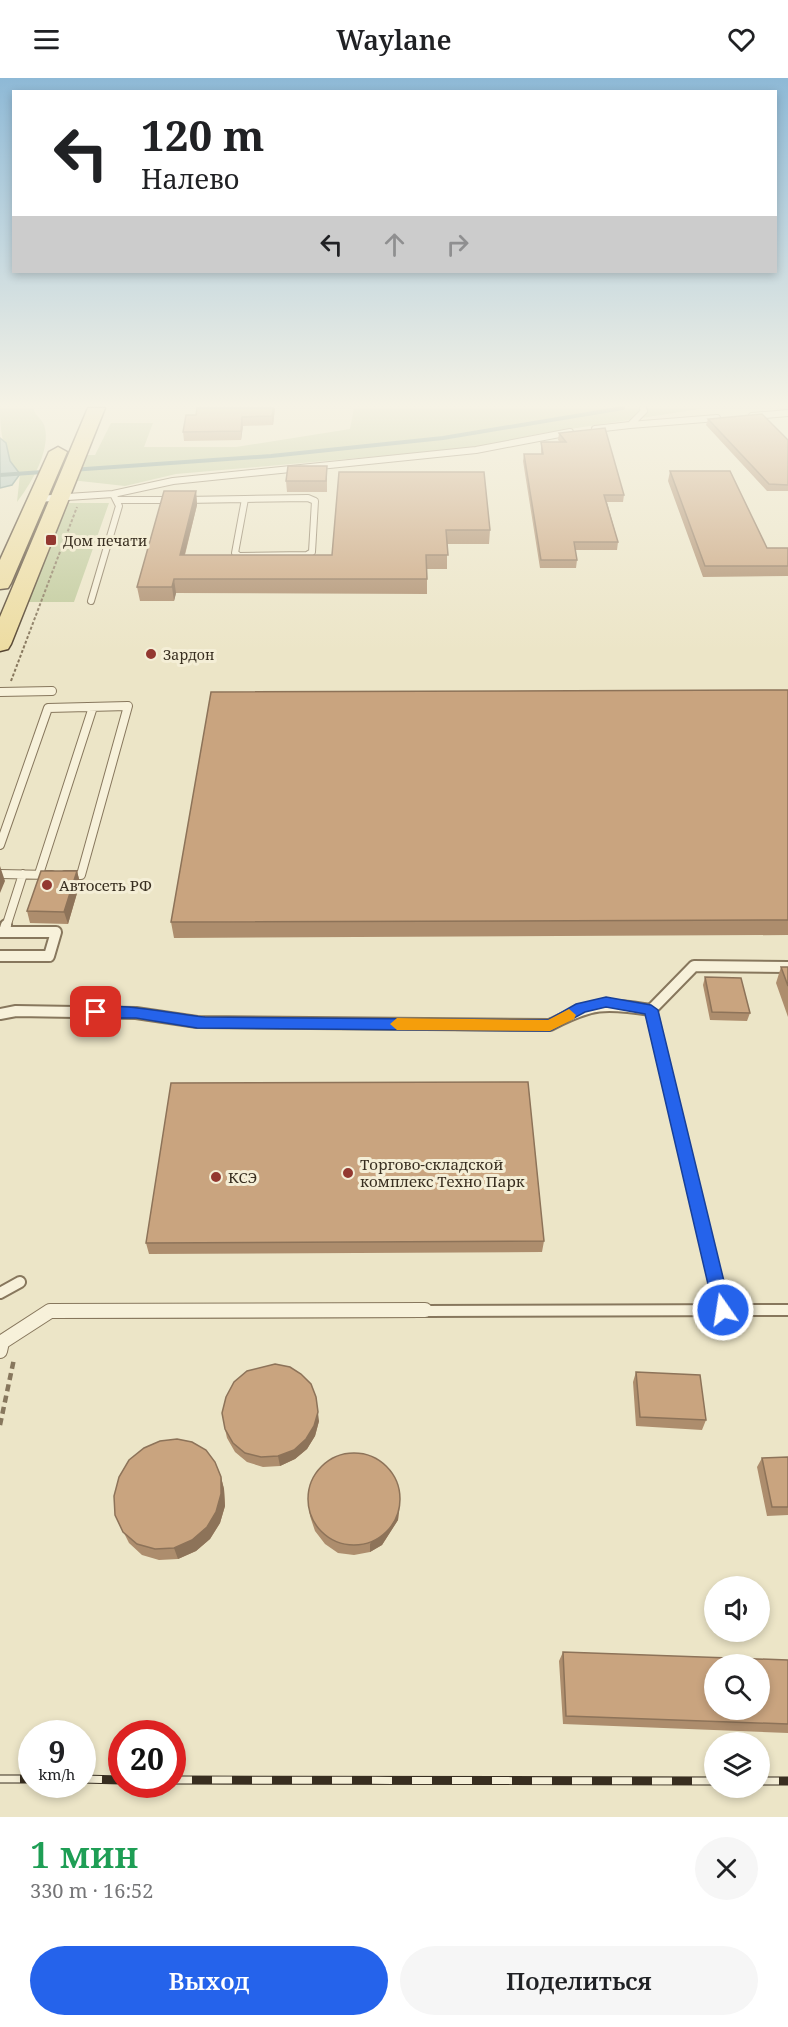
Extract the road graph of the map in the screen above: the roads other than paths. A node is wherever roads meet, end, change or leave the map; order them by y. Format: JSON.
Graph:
{"nodes":[{"id":1,"x":41,"y":489,"type":"edge"},
{"id":2,"x":64,"y":489,"type":"edge"},
{"id":3,"x":143,"y":489,"type":"edge"},
{"id":4,"x":115,"y":497,"type":"junction"},
{"id":5,"x":37,"y":499,"type":"junction"},
{"id":6,"x":60,"y":499,"type":"junction"},
{"id":7,"x":245,"y":499,"type":"junction"},
{"id":8,"x":0,"y":583,"type":"edge"},
{"id":9,"x":91,"y":601,"type":"dead end"},
{"id":10,"x":0,"y":644,"type":"edge"},
{"id":11,"x":52,"y":691,"type":"dead end"},
{"id":12,"x":0,"y":692,"type":"edge"},
{"id":13,"x":93,"y":707,"type":"junction"},
{"id":14,"x":0,"y":845,"type":"edge"},
{"id":15,"x":0,"y":874,"type":"edge"},
{"id":16,"x":23,"y":874,"type":"junction"},
{"id":17,"x":39,"y":874,"type":"junction"},
{"id":18,"x":2,"y":932,"type":"edge"},
{"id":19,"x":0,"y":956,"type":"edge"},
{"id":20,"x":788,"y":968,"type":"edge"},
{"id":21,"x":651,"y":1010,"type":"junction"},
{"id":22,"x":0,"y":1014,"type":"edge"},
{"id":23,"x":20,"y":1282,"type":"dead end"},
{"id":24,"x":0,"y":1293,"type":"edge"},
{"id":25,"x":723,"y":1310,"type":"junction"},
{"id":26,"x":788,"y":1310,"type":"edge"},
{"id":27,"x":0,"y":1351,"type":"edge"}],
"edges":[{"from":1,"to":5,"type":"main road"},
{"from":2,"to":6,"type":"main road"},
{"from":3,"to":4,"type":"lane"},
{"from":4,"to":6,"type":"lane"},
{"from":4,"to":7,"type":"lane"},
{"from":4,"to":9,"type":"lane"},
{"from":5,"to":6,"type":"lane"},
{"from":5,"to":8,"type":"main road"},
{"from":6,"to":10,"type":"main road"},
{"from":7,"to":7,"type":"lane"},
{"from":11,"to":12,"type":"lane"},
{"from":13,"to":14,"type":"lane"},
{"from":13,"to":17,"type":"lane"},
{"from":13,"to":17,"type":"lane"},
{"from":15,"to":16,"type":"lane"},
{"from":16,"to":17,"type":"lane"},
{"from":16,"to":18,"type":"lane"},
{"from":18,"to":19,"type":"lane"},
{"from":20,"to":21,"type":"lane"},
{"from":21,"to":22,"type":"lane"},
{"from":21,"to":25,"type":"lane"},
{"from":23,"to":24,"type":"lane"},
{"from":25,"to":26,"type":"lane"},
{"from":25,"to":27,"type":"lane"}]}
